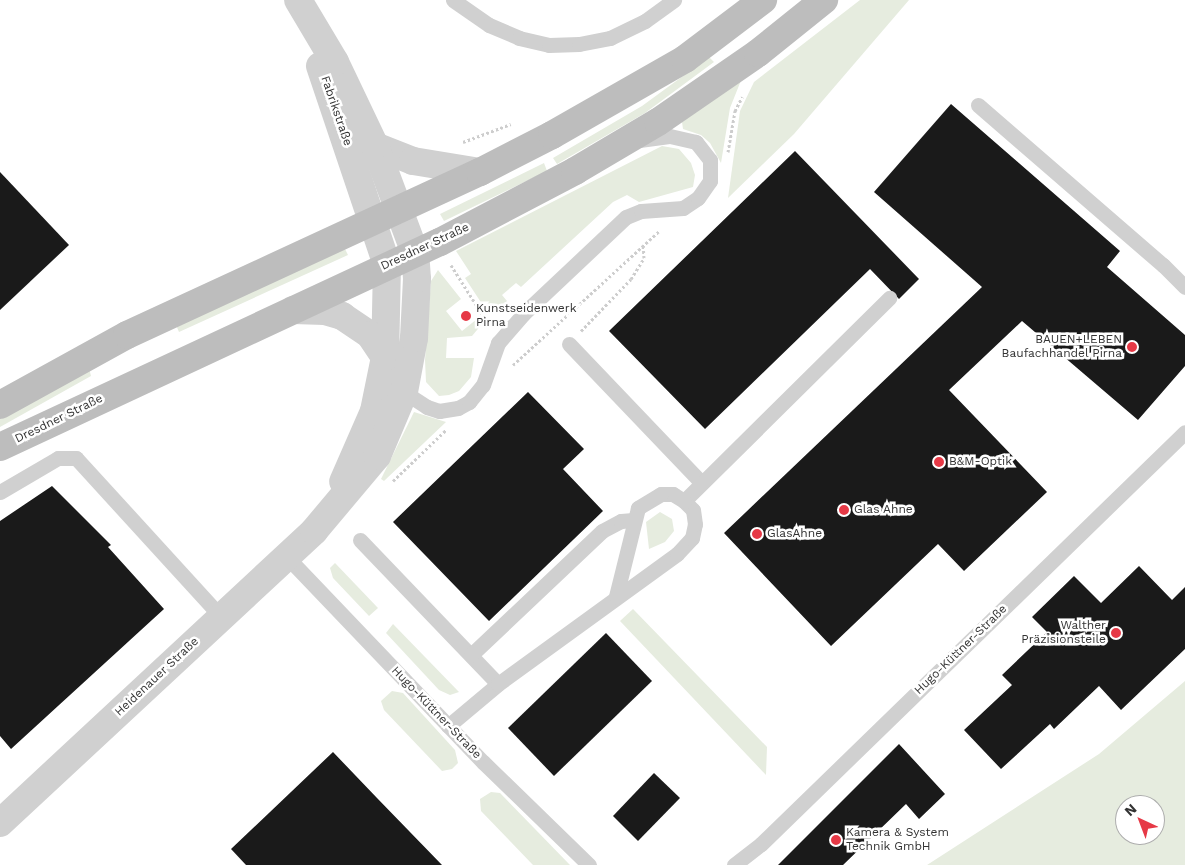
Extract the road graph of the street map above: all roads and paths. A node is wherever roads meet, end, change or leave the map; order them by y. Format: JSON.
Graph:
{"nodes":[{"id":1,"x":298,"y":0,"type":"edge"},
{"id":2,"x":454,"y":0,"type":"edge"},
{"id":3,"x":674,"y":0,"type":"edge"},
{"id":4,"x":763,"y":0,"type":"edge"},
{"id":5,"x":824,"y":0,"type":"edge"},
{"id":6,"x":978,"y":105,"type":"dead end"},
{"id":7,"x":625,"y":142,"type":"junction"},
{"id":8,"x":375,"y":146,"type":"junction"},
{"id":9,"x":480,"y":172,"type":"junction"},
{"id":10,"x":398,"y":209,"type":"junction"},
{"id":11,"x":372,"y":221,"type":"junction"},
{"id":12,"x":643,"y":243,"type":"dead end"},
{"id":13,"x":415,"y":253,"type":"junction"},
{"id":14,"x":387,"y":265,"type":"junction"},
{"id":15,"x":1185,"y":287,"type":"edge"},
{"id":16,"x":889,"y":298,"type":"dead end"},
{"id":17,"x":293,"y":310,"type":"junction"},
{"id":18,"x":569,"y":344,"type":"joint"},
{"id":19,"x":386,"y":356,"type":"junction"},
{"id":20,"x":515,"y":363,"type":"dead end"},
{"id":21,"x":511,"y":368,"type":"dead end"},
{"id":22,"x":404,"y":392,"type":"junction"},
{"id":23,"x":0,"y":405,"type":"edge"},
{"id":24,"x":450,"y":427,"type":"dead end"},
{"id":25,"x":1185,"y":432,"type":"edge"},
{"id":26,"x":0,"y":447,"type":"edge"},
{"id":27,"x":702,"y":483,"type":"junction"},
{"id":28,"x":390,"y":484,"type":"dead end"},
{"id":29,"x":0,"y":492,"type":"edge"},
{"id":30,"x":684,"y":501,"type":"junction"},
{"id":31,"x":633,"y":520,"type":"junction"},
{"id":32,"x":314,"y":531,"type":"junction"},
{"id":33,"x":360,"y":540,"type":"dead end"},
{"id":34,"x":286,"y":557,"type":"junction"},
{"id":35,"x":616,"y":596,"type":"junction"},
{"id":36,"x":221,"y":617,"type":"junction"},
{"id":37,"x":471,"y":655,"type":"junction"},
{"id":38,"x":498,"y":684,"type":"junction"},
{"id":39,"x":448,"y":726,"type":"junction"},
{"id":40,"x":0,"y":824,"type":"edge"},
{"id":41,"x":589,"y":865,"type":"edge"},
{"id":42,"x":734,"y":865,"type":"edge"}],
"edges":[{"from":1,"to":8,"type":"street","name":"Fabrikstraße"},
{"from":1,"to":11,"type":"street","name":"Fabrikstraße"},
{"from":2,"to":3,"type":"lane"},
{"from":4,"to":9,"type":"main road"},
{"from":5,"to":7,"type":"main road","name":"Dresdner Straße"},
{"from":6,"to":15,"type":"lane"},
{"from":7,"to":13,"type":"main road","name":"Dresdner Straße"},
{"from":7,"to":22,"type":"lane"},
{"from":8,"to":9,"type":"street"},
{"from":8,"to":10,"type":"street","name":"Fabrikstraße"},
{"from":9,"to":10,"type":"main road"},
{"from":10,"to":11,"type":"main road"},
{"from":10,"to":13,"type":"street","name":"Fabrikstraße"},
{"from":11,"to":14,"type":"street","name":"Fabrikstraße"},
{"from":11,"to":23,"type":"main road"},
{"from":12,"to":18,"type":"path"},
{"from":13,"to":14,"type":"main road","name":"Dresdner Straße"},
{"from":13,"to":22,"type":"street","name":"Heidenauer Straße"},
{"from":14,"to":17,"type":"main road","name":"Dresdner Straße"},
{"from":14,"to":19,"type":"street","name":"Heidenauer Straße"},
{"from":16,"to":27,"type":"lane"},
{"from":17,"to":19,"type":"street"},
{"from":17,"to":26,"type":"main road","name":"Dresdner Straße"},
{"from":18,"to":27,"type":"lane"},
{"from":19,"to":32,"type":"street","name":"Heidenauer Straße"},
{"from":20,"to":21,"type":"path"},
{"from":22,"to":32,"type":"street","name":"Heidenauer Straße"},
{"from":24,"to":28,"type":"path"},
{"from":25,"to":42,"type":"lane","name":"Hugo-Küttner-Straße"},
{"from":27,"to":30,"type":"lane"},
{"from":29,"to":36,"type":"lane"},
{"from":30,"to":31,"type":"lane"},
{"from":30,"to":35,"type":"lane"},
{"from":31,"to":35,"type":"lane"},
{"from":31,"to":37,"type":"lane"},
{"from":32,"to":34,"type":"street","name":"Heidenauer Straße"},
{"from":33,"to":37,"type":"lane"},
{"from":34,"to":36,"type":"street","name":"Heidenauer Straße"},
{"from":34,"to":39,"type":"lane","name":"Hugo-Küttner-Straße"},
{"from":35,"to":38,"type":"lane"},
{"from":36,"to":40,"type":"street","name":"Heidenauer Straße"},
{"from":37,"to":38,"type":"lane"},
{"from":38,"to":39,"type":"lane"},
{"from":39,"to":41,"type":"lane","name":"Hugo-Küttner-Straße"}]}
